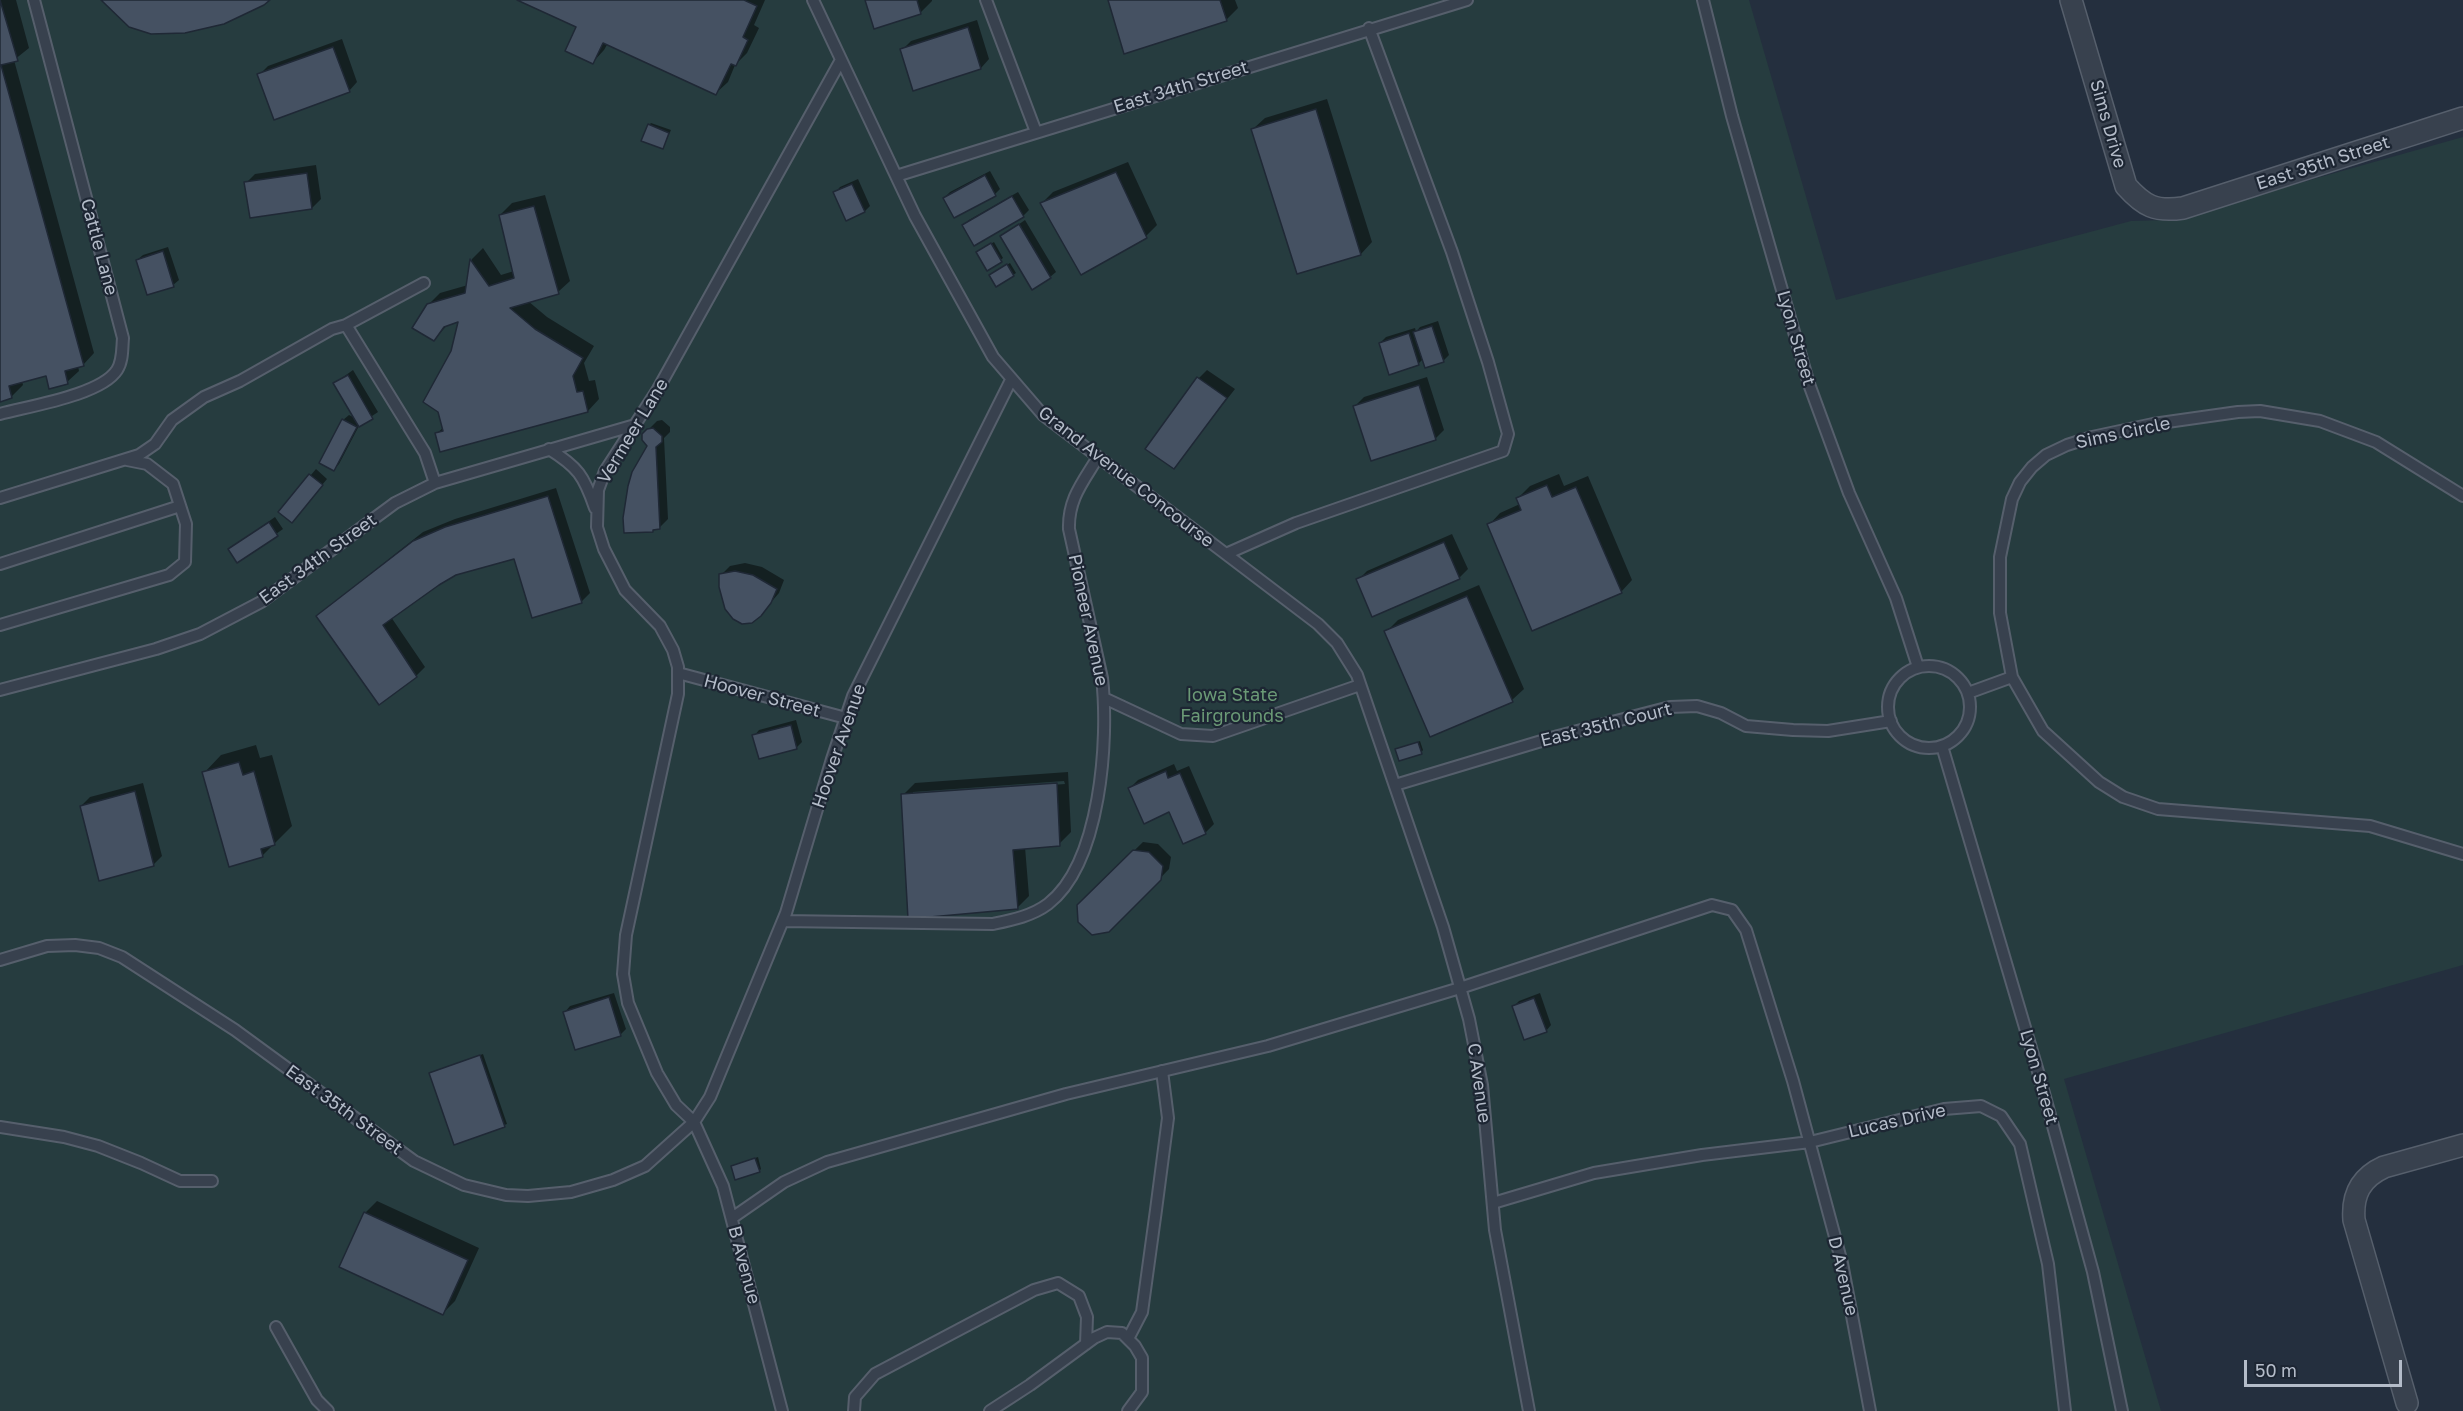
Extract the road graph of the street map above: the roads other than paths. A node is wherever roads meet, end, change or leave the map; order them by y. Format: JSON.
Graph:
{"nodes":[{"id":1,"x":34,"y":0,"type":"edge"},
{"id":2,"x":813,"y":0,"type":"edge"},
{"id":3,"x":986,"y":0,"type":"edge"},
{"id":4,"x":1467,"y":0,"type":"edge"},
{"id":5,"x":1703,"y":0,"type":"edge"},
{"id":6,"x":2071,"y":0,"type":"edge"},
{"id":7,"x":1369,"y":28,"type":"junction"},
{"id":8,"x":841,"y":60,"type":"junction"},
{"id":9,"x":2463,"y":118,"type":"edge"},
{"id":10,"x":1036,"y":132,"type":"junction"},
{"id":11,"x":896,"y":176,"type":"junction"},
{"id":12,"x":2183,"y":208,"type":"joint"},
{"id":13,"x":424,"y":283,"type":"dead end"},
{"id":14,"x":346,"y":325,"type":"junction"},
{"id":15,"x":1011,"y":380,"type":"junction"},
{"id":16,"x":0,"y":414,"type":"edge"},
{"id":17,"x":635,"y":425,"type":"junction"},
{"id":18,"x":549,"y":449,"type":"junction"},
{"id":19,"x":1098,"y":457,"type":"junction"},
{"id":20,"x":124,"y":460,"type":"junction"},
{"id":21,"x":435,"y":483,"type":"junction"},
{"id":22,"x":2463,"y":496,"type":"edge"},
{"id":23,"x":0,"y":498,"type":"edge"},
{"id":24,"x":180,"y":506,"type":"junction"},
{"id":25,"x":597,"y":514,"type":"junction"},
{"id":26,"x":1226,"y":554,"type":"junction"},
{"id":27,"x":0,"y":564,"type":"edge"},
{"id":28,"x":0,"y":625,"type":"edge"},
{"id":29,"x":1918,"y":667,"type":"junction"},
{"id":30,"x":678,"y":673,"type":"junction"},
{"id":31,"x":2012,"y":676,"type":"junction"},
{"id":32,"x":1360,"y":685,"type":"junction"},
{"id":33,"x":0,"y":690,"type":"edge"},
{"id":34,"x":1968,"y":693,"type":"junction"},
{"id":35,"x":1104,"y":698,"type":"junction"},
{"id":36,"x":846,"y":718,"type":"junction"},
{"id":37,"x":1891,"y":721,"type":"junction"},
{"id":38,"x":1942,"y":746,"type":"junction"},
{"id":39,"x":1388,"y":764,"type":"joint"},
{"id":40,"x":1395,"y":785,"type":"junction"},
{"id":41,"x":2463,"y":854,"type":"edge"},
{"id":42,"x":783,"y":921,"type":"junction"},
{"id":43,"x":0,"y":960,"type":"edge"},
{"id":44,"x":1460,"y":988,"type":"junction"},
{"id":45,"x":1162,"y":1071,"type":"junction"},
{"id":46,"x":694,"y":1122,"type":"junction"},
{"id":47,"x":0,"y":1127,"type":"edge"},
{"id":48,"x":1810,"y":1142,"type":"junction"},
{"id":49,"x":2463,"y":1145,"type":"edge"},
{"id":50,"x":212,"y":1181,"type":"dead end"},
{"id":51,"x":1493,"y":1203,"type":"junction"},
{"id":52,"x":732,"y":1218,"type":"junction"},
{"id":53,"x":276,"y":1327,"type":"dead end"},
{"id":54,"x":1128,"y":1339,"type":"junction"},
{"id":55,"x":1086,"y":1344,"type":"junction"},
{"id":56,"x":2407,"y":1403,"type":"dead end"},
{"id":57,"x":328,"y":1411,"type":"edge"},
{"id":58,"x":782,"y":1411,"type":"edge"},
{"id":59,"x":854,"y":1411,"type":"edge"},
{"id":60,"x":990,"y":1411,"type":"edge"},
{"id":61,"x":1128,"y":1411,"type":"edge"},
{"id":62,"x":1529,"y":1411,"type":"edge"},
{"id":63,"x":1870,"y":1411,"type":"edge"},
{"id":64,"x":2066,"y":1411,"type":"edge"},
{"id":65,"x":2122,"y":1411,"type":"edge"}],
"edges":[{"from":1,"to":16,"type":"lane","name":"Cattle Lane"},
{"from":2,"to":8,"type":"lane","name":"Grand Avenue Concourse"},
{"from":3,"to":10,"type":"lane"},
{"from":4,"to":7,"type":"lane","name":"East 34th Street"},
{"from":5,"to":29,"type":"lane","name":"Lyon Street"},
{"from":6,"to":12,"type":"street","name":"Sims Drive"},
{"from":7,"to":10,"type":"lane","name":"East 34th Street"},
{"from":7,"to":26,"type":"lane"},
{"from":8,"to":11,"type":"lane","name":"Grand Avenue Concourse"},
{"from":8,"to":17,"type":"lane","name":"Vermeer Lane"},
{"from":9,"to":12,"type":"street","name":"East 35th Street"},
{"from":10,"to":11,"type":"lane","name":"East 34th Street"},
{"from":11,"to":15,"type":"lane","name":"Grand Avenue Concourse"},
{"from":13,"to":14,"type":"lane"},
{"from":14,"to":20,"type":"lane"},
{"from":14,"to":21,"type":"lane"},
{"from":15,"to":19,"type":"lane","name":"Grand Avenue Concourse"},
{"from":15,"to":36,"type":"lane","name":"Hoover Avenue"},
{"from":17,"to":18,"type":"lane","name":"East 34th Street"},
{"from":17,"to":25,"type":"lane","name":"Vermeer Lane"},
{"from":18,"to":21,"type":"lane","name":"East 34th Street"},
{"from":18,"to":25,"type":"lane"},
{"from":19,"to":26,"type":"lane","name":"Grand Avenue Concourse"},
{"from":19,"to":35,"type":"lane","name":"Pioneer Avenue"},
{"from":20,"to":23,"type":"lane"},
{"from":20,"to":24,"type":"lane"},
{"from":21,"to":33,"type":"lane","name":"East 34th Street"},
{"from":22,"to":31,"type":"lane","name":"Sims Circle"},
{"from":24,"to":27,"type":"lane"},
{"from":24,"to":28,"type":"lane"},
{"from":25,"to":30,"type":"lane","name":"Vermeer Lane"},
{"from":26,"to":32,"type":"lane","name":"Grand Avenue Concourse"},
{"from":29,"to":34,"type":"lane"},
{"from":29,"to":37,"type":"lane"},
{"from":30,"to":36,"type":"lane","name":"Hoover Street"},
{"from":30,"to":46,"type":"lane","name":"Vermeer Lane"},
{"from":31,"to":34,"type":"lane"},
{"from":31,"to":41,"type":"lane","name":"Sims Circle"},
{"from":32,"to":35,"type":"lane"},
{"from":32,"to":39,"type":"lane","name":"Grand Avenue Concourse"},
{"from":34,"to":38,"type":"lane"},
{"from":35,"to":42,"type":"lane","name":"Pioneer Avenue"},
{"from":36,"to":42,"type":"lane","name":"Hoover Avenue"},
{"from":37,"to":38,"type":"lane"},
{"from":37,"to":40,"type":"lane","name":"East 35th Court"},
{"from":38,"to":65,"type":"lane","name":"Lyon Street"},
{"from":39,"to":40,"type":"lane","name":"C Avenue"},
{"from":40,"to":44,"type":"lane","name":"C Avenue"},
{"from":42,"to":46,"type":"lane","name":"Hoover Avenue"},
{"from":43,"to":46,"type":"lane","name":"East 35th Street"},
{"from":44,"to":45,"type":"lane","name":"D Avenue"},
{"from":44,"to":48,"type":"lane","name":"D Avenue"},
{"from":44,"to":51,"type":"lane","name":"C Avenue"},
{"from":45,"to":52,"type":"lane","name":"D Avenue"},
{"from":45,"to":54,"type":"lane"},
{"from":46,"to":52,"type":"lane","name":"B Avenue"},
{"from":47,"to":50,"type":"lane"},
{"from":48,"to":51,"type":"lane","name":"Lucas Drive"},
{"from":48,"to":63,"type":"lane","name":"D Avenue"},
{"from":48,"to":64,"type":"lane","name":"Lucas Drive"},
{"from":49,"to":56,"type":"street"},
{"from":51,"to":62,"type":"lane","name":"C Avenue"},
{"from":52,"to":58,"type":"lane","name":"B Avenue"},
{"from":53,"to":57,"type":"lane"},
{"from":54,"to":55,"type":"lane"},
{"from":54,"to":61,"type":"lane"},
{"from":55,"to":59,"type":"lane"},
{"from":55,"to":60,"type":"lane"}]}
